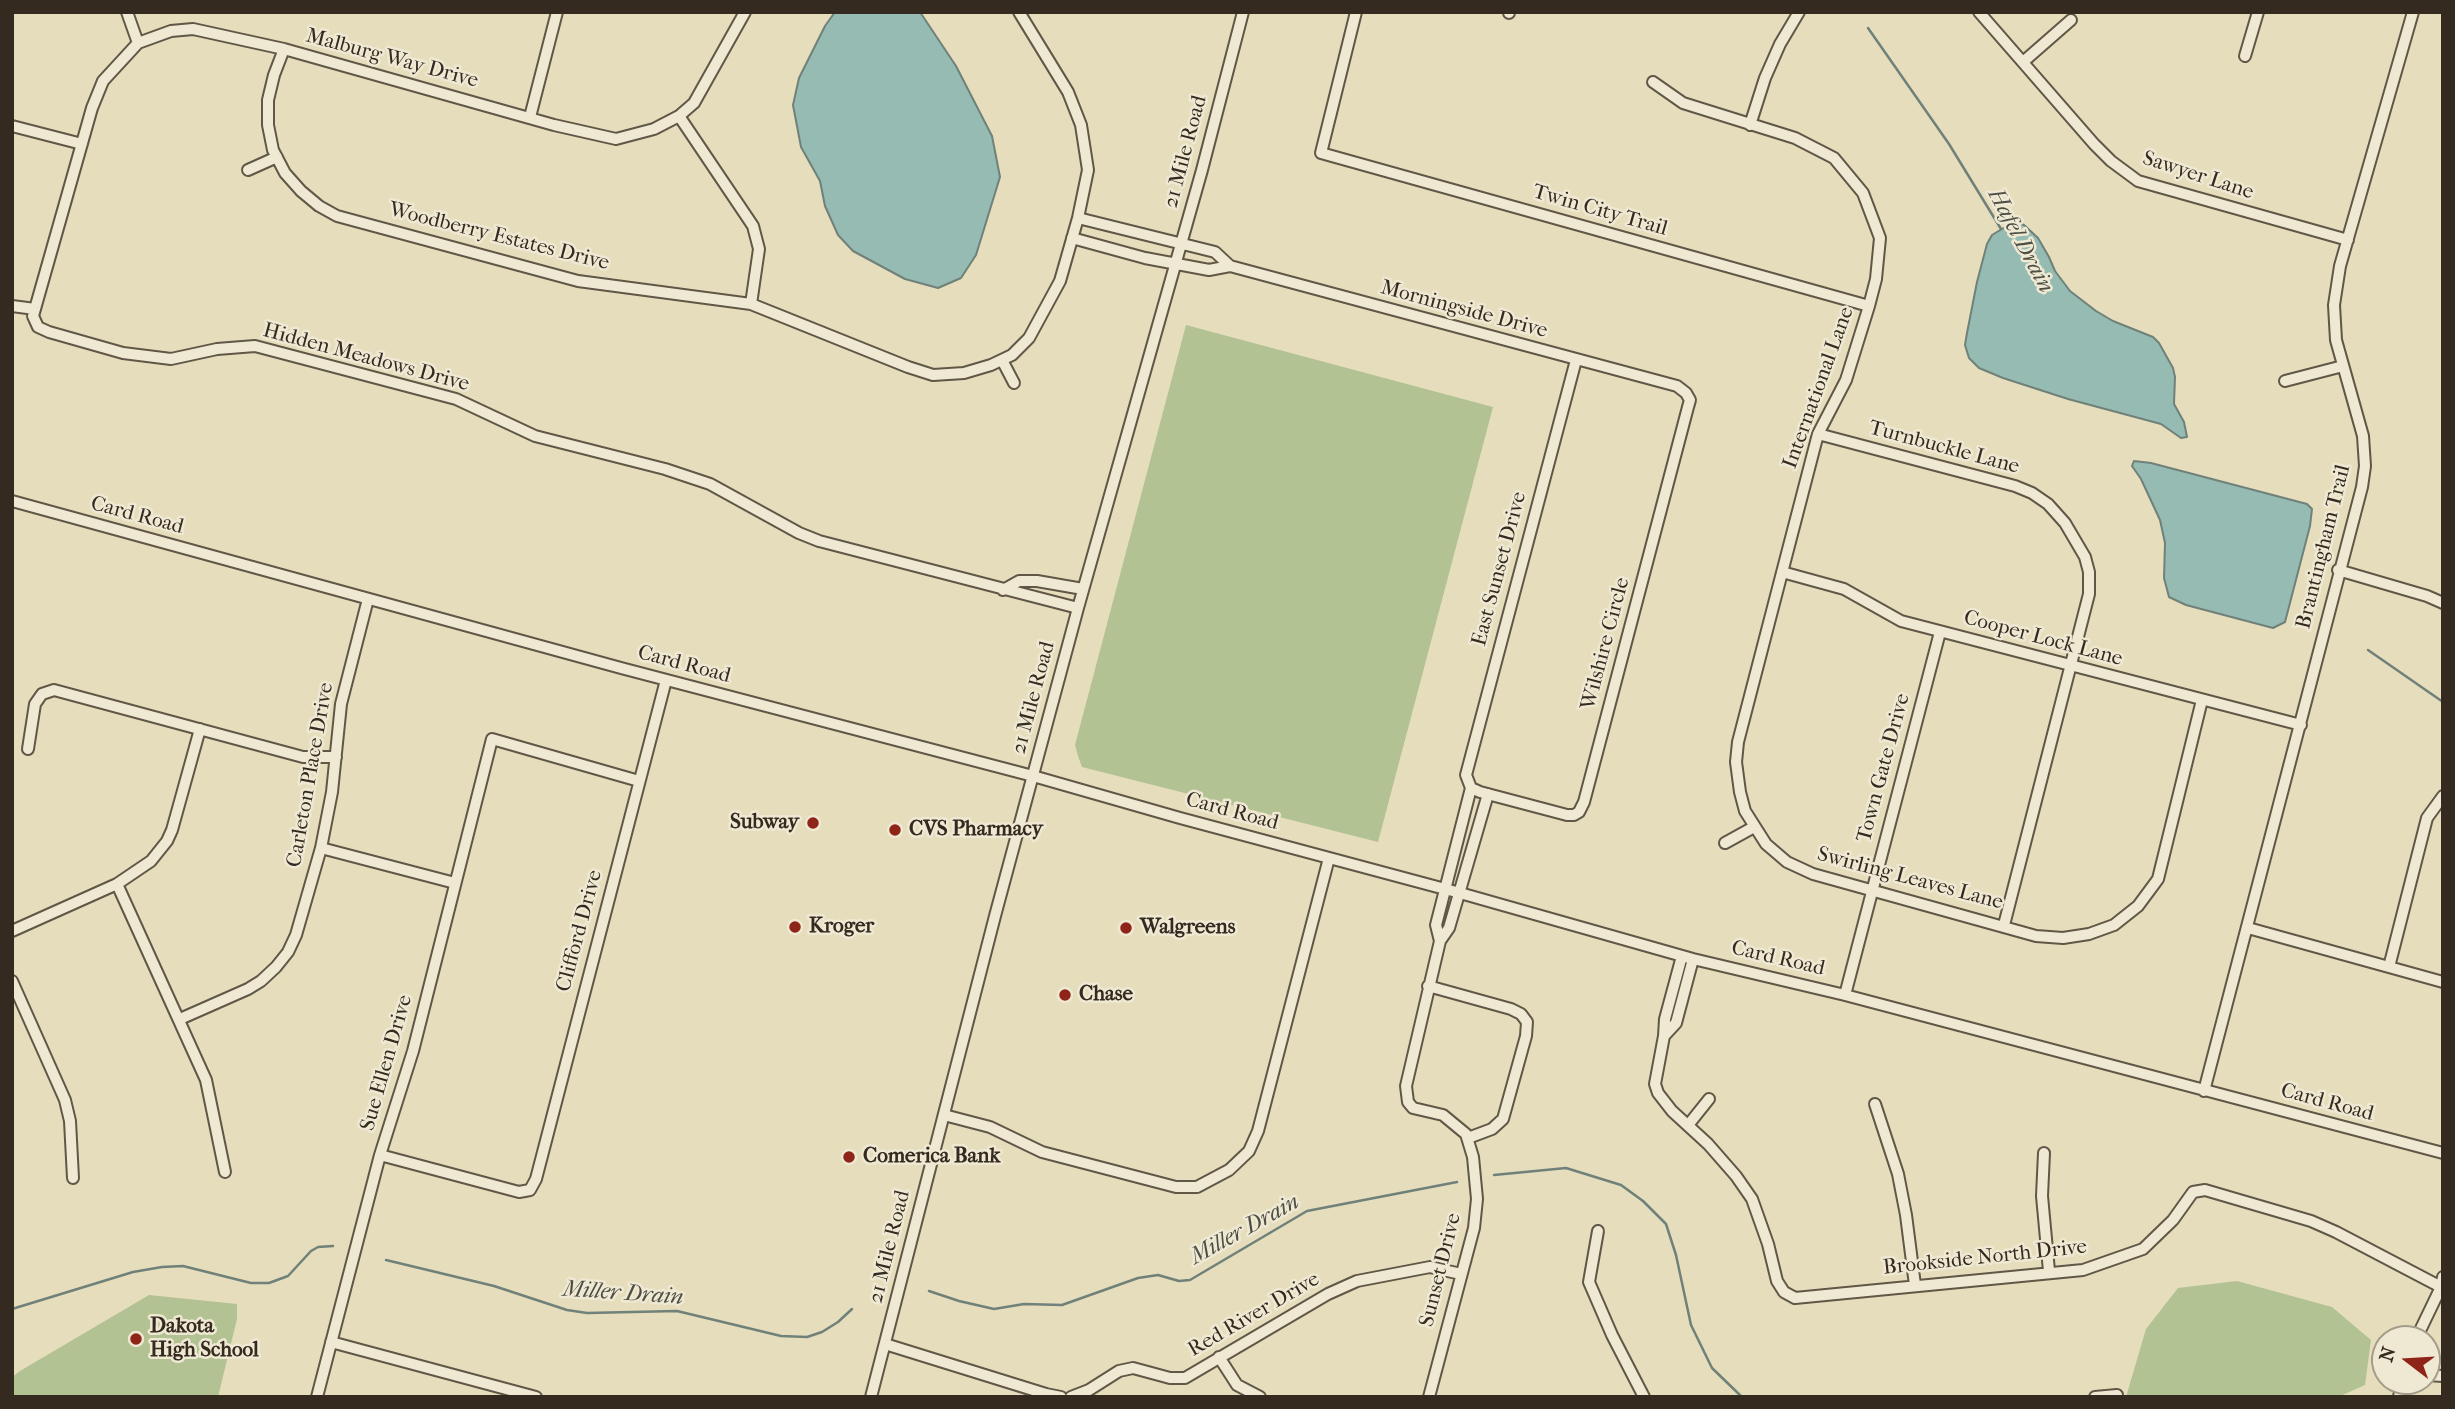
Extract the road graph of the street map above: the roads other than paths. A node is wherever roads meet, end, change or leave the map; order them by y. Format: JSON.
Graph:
{"nodes":[{"id":1,"x":127,"y":12,"type":"edge"},
{"id":2,"x":557,"y":12,"type":"edge"},
{"id":3,"x":745,"y":12,"type":"edge"},
{"id":4,"x":1019,"y":12,"type":"edge"},
{"id":5,"x":1243,"y":12,"type":"edge"},
{"id":6,"x":1356,"y":12,"type":"edge"},
{"id":7,"x":1799,"y":12,"type":"edge"},
{"id":8,"x":1979,"y":12,"type":"edge"},
{"id":9,"x":2258,"y":12,"type":"edge"},
{"id":10,"x":2413,"y":12,"type":"edge"},
{"id":11,"x":2071,"y":20,"type":"dead end"},
{"id":12,"x":138,"y":43,"type":"junction"},
{"id":13,"x":284,"y":49,"type":"junction"},
{"id":14,"x":2245,"y":56,"type":"dead end"},
{"id":15,"x":2023,"y":62,"type":"junction"},
{"id":16,"x":1653,"y":82,"type":"dead end"},
{"id":17,"x":679,"y":116,"type":"junction"},
{"id":18,"x":530,"y":117,"type":"junction"},
{"id":19,"x":1750,"y":125,"type":"junction"},
{"id":20,"x":12,"y":126,"type":"edge"},
{"id":21,"x":82,"y":144,"type":"junction"},
{"id":22,"x":277,"y":157,"type":"junction"},
{"id":23,"x":248,"y":170,"type":"dead end"},
{"id":24,"x":1079,"y":218,"type":"junction"},
{"id":25,"x":1072,"y":238,"type":"junction"},
{"id":26,"x":2348,"y":240,"type":"junction"},
{"id":27,"x":1180,"y":244,"type":"junction"},
{"id":28,"x":1175,"y":263,"type":"junction"},
{"id":29,"x":1230,"y":266,"type":"junction"},
{"id":30,"x":751,"y":304,"type":"junction"},
{"id":31,"x":12,"y":306,"type":"edge"},
{"id":32,"x":1869,"y":306,"type":"junction"},
{"id":33,"x":34,"y":312,"type":"junction"},
{"id":34,"x":1002,"y":360,"type":"junction"},
{"id":35,"x":1576,"y":360,"type":"junction"},
{"id":36,"x":2343,"y":366,"type":"junction"},
{"id":37,"x":2285,"y":381,"type":"dead end"},
{"id":38,"x":1014,"y":383,"type":"dead end"},
{"id":39,"x":1686,"y":393,"type":"joint"},
{"id":40,"x":1818,"y":434,"type":"junction"},
{"id":41,"x":12,"y":501,"type":"edge"},
{"id":42,"x":2338,"y":570,"type":"junction"},
{"id":43,"x":1782,"y":572,"type":"junction"},
{"id":44,"x":1083,"y":589,"type":"junction"},
{"id":45,"x":1003,"y":590,"type":"junction"},
{"id":46,"x":368,"y":599,"type":"junction"},
{"id":47,"x":2443,"y":603,"type":"edge"},
{"id":48,"x":1077,"y":608,"type":"junction"},
{"id":49,"x":1940,"y":632,"type":"junction"},
{"id":50,"x":2071,"y":666,"type":"junction"},
{"id":51,"x":666,"y":680,"type":"junction"},
{"id":52,"x":2202,"y":700,"type":"junction"},
{"id":53,"x":2301,"y":725,"type":"junction"},
{"id":54,"x":201,"y":729,"type":"junction"},
{"id":55,"x":28,"y":749,"type":"dead end"},
{"id":56,"x":336,"y":757,"type":"junction"},
{"id":57,"x":1033,"y":776,"type":"junction"},
{"id":58,"x":639,"y":781,"type":"junction"},
{"id":59,"x":1471,"y":788,"type":"junction"},
{"id":60,"x":1488,"y":794,"type":"junction"},
{"id":61,"x":2443,"y":796,"type":"edge"},
{"id":62,"x":1745,"y":811,"type":"joint"},
{"id":63,"x":1754,"y":827,"type":"junction"},
{"id":64,"x":1725,"y":843,"type":"dead end"},
{"id":65,"x":321,"y":848,"type":"junction"},
{"id":66,"x":1329,"y":858,"type":"junction"},
{"id":67,"x":455,"y":883,"type":"junction"},
{"id":68,"x":117,"y":884,"type":"junction"},
{"id":69,"x":1444,"y":888,"type":"junction"},
{"id":70,"x":1872,"y":889,"type":"junction"},
{"id":71,"x":1460,"y":892,"type":"junction"},
{"id":72,"x":2004,"y":925,"type":"junction"},
{"id":73,"x":2248,"y":928,"type":"junction"},
{"id":74,"x":12,"y":931,"type":"edge"},
{"id":75,"x":1440,"y":941,"type":"junction"},
{"id":76,"x":1682,"y":956,"type":"junction"},
{"id":77,"x":1693,"y":959,"type":"junction"},
{"id":78,"x":2389,"y":967,"type":"junction"},
{"id":79,"x":12,"y":981,"type":"edge"},
{"id":80,"x":2443,"y":982,"type":"edge"},
{"id":81,"x":1428,"y":986,"type":"junction"},
{"id":82,"x":1845,"y":995,"type":"junction"},
{"id":83,"x":17,"y":1004,"type":"edge"},
{"id":84,"x":180,"y":1019,"type":"junction"},
{"id":85,"x":1664,"y":1036,"type":"junction"},
{"id":86,"x":2204,"y":1091,"type":"junction"},
{"id":87,"x":1709,"y":1098,"type":"dead end"},
{"id":88,"x":1875,"y":1104,"type":"dead end"},
{"id":89,"x":944,"y":1115,"type":"junction"},
{"id":90,"x":1689,"y":1124,"type":"junction"},
{"id":91,"x":1468,"y":1138,"type":"junction"},
{"id":92,"x":2044,"y":1153,"type":"dead end"},
{"id":93,"x":2443,"y":1153,"type":"edge"},
{"id":94,"x":380,"y":1155,"type":"junction"},
{"id":95,"x":225,"y":1172,"type":"dead end"},
{"id":96,"x":73,"y":1178,"type":"dead end"},
{"id":97,"x":1598,"y":1231,"type":"dead end"},
{"id":98,"x":2049,"y":1271,"type":"junction"},
{"id":99,"x":1461,"y":1274,"type":"junction"},
{"id":100,"x":2442,"y":1283,"type":"edge"},
{"id":101,"x":1915,"y":1285,"type":"junction"},
{"id":102,"x":2422,"y":1325,"type":"edge"},
{"id":103,"x":331,"y":1342,"type":"junction"},
{"id":104,"x":885,"y":1344,"type":"junction"},
{"id":105,"x":1219,"y":1357,"type":"junction"},
{"id":106,"x":2117,"y":1395,"type":"dead end"},
{"id":107,"x":317,"y":1397,"type":"edge"},
{"id":108,"x":536,"y":1397,"type":"edge"},
{"id":109,"x":871,"y":1397,"type":"edge"},
{"id":110,"x":1060,"y":1397,"type":"edge"},
{"id":111,"x":1071,"y":1397,"type":"edge"},
{"id":112,"x":1260,"y":1397,"type":"edge"},
{"id":113,"x":1429,"y":1397,"type":"edge"},
{"id":114,"x":1644,"y":1397,"type":"edge"},
{"id":115,"x":2095,"y":1397,"type":"edge"}],
"edges":[{"from":1,"to":12,"type":"street"},
{"from":2,"to":18,"type":"street"},
{"from":3,"to":17,"type":"street","name":"Malburg Way Drive"},
{"from":4,"to":24,"type":"street"},
{"from":5,"to":27,"type":"street","name":"21 Mile Road"},
{"from":6,"to":32,"type":"street","name":"Twin City Trail"},
{"from":7,"to":19,"type":"street"},
{"from":8,"to":15,"type":"street","name":"Sawyer Lane"},
{"from":9,"to":14,"type":"street"},
{"from":10,"to":26,"type":"street","name":"Brantingham Trail"},
{"from":11,"to":15,"type":"street"},
{"from":12,"to":13,"type":"street","name":"Malburg Way Drive"},
{"from":12,"to":21,"type":"street","name":"Malburg Way Drive"},
{"from":13,"to":18,"type":"street","name":"Malburg Way Drive"},
{"from":13,"to":22,"type":"street","name":"Woodberry Estates Drive"},
{"from":15,"to":26,"type":"street","name":"Sawyer Lane"},
{"from":16,"to":19,"type":"street","name":"International Lane"},
{"from":17,"to":18,"type":"street","name":"Malburg Way Drive"},
{"from":17,"to":30,"type":"street"},
{"from":19,"to":32,"type":"street","name":"International Lane"},
{"from":20,"to":21,"type":"street"},
{"from":21,"to":33,"type":"street","name":"Malburg Way Drive"},
{"from":22,"to":23,"type":"street"},
{"from":22,"to":30,"type":"street","name":"Woodberry Estates Drive"},
{"from":24,"to":25,"type":"street","name":"Woodberry Estates Drive"},
{"from":24,"to":27,"type":"street","name":"Morningside Drive"},
{"from":25,"to":28,"type":"street","name":"Morningside Drive"},
{"from":25,"to":34,"type":"street","name":"Woodberry Estates Drive"},
{"from":26,"to":36,"type":"street","name":"Brantingham Trail"},
{"from":27,"to":28,"type":"street","name":"21 Mile Road"},
{"from":27,"to":29,"type":"street","name":"Morningside Drive"},
{"from":28,"to":29,"type":"street","name":"Morningside Drive"},
{"from":28,"to":44,"type":"street","name":"21 Mile Road"},
{"from":29,"to":35,"type":"street","name":"Morningside Drive"},
{"from":30,"to":34,"type":"street","name":"Woodberry Estates Drive"},
{"from":31,"to":33,"type":"street","name":"Hidden Meadows Drive"},
{"from":32,"to":40,"type":"street","name":"International Lane"},
{"from":33,"to":45,"type":"street","name":"Hidden Meadows Drive"},
{"from":34,"to":38,"type":"street"},
{"from":35,"to":39,"type":"street","name":"Morningside Drive"},
{"from":35,"to":59,"type":"street","name":"East Sunset Drive"},
{"from":36,"to":37,"type":"street"},
{"from":36,"to":42,"type":"street","name":"Brantingham Trail"},
{"from":39,"to":60,"type":"street","name":"Wilshire Circle"},
{"from":40,"to":43,"type":"street","name":"International Lane"},
{"from":40,"to":50,"type":"street","name":"Turnbuckle Lane"},
{"from":41,"to":46,"type":"street","name":"Card Road"},
{"from":42,"to":47,"type":"street"},
{"from":42,"to":53,"type":"street","name":"Brantingham Trail"},
{"from":43,"to":49,"type":"street","name":"Cooper Lock Lane"},
{"from":43,"to":62,"type":"street","name":"International Lane"},
{"from":44,"to":45,"type":"street"},
{"from":44,"to":48,"type":"street","name":"21 Mile Road"},
{"from":45,"to":48,"type":"street","name":"Hidden Meadows Drive"},
{"from":46,"to":51,"type":"street","name":"Card Road"},
{"from":46,"to":56,"type":"street","name":"Carleton Place Drive"},
{"from":48,"to":57,"type":"street","name":"21 Mile Road"},
{"from":49,"to":50,"type":"street","name":"Cooper Lock Lane"},
{"from":49,"to":70,"type":"street","name":"Town Gate Drive"},
{"from":50,"to":52,"type":"street","name":"Cooper Lock Lane"},
{"from":50,"to":72,"type":"street","name":"Turnbuckle Lane"},
{"from":51,"to":57,"type":"street","name":"Card Road"},
{"from":51,"to":58,"type":"street","name":"Clifford Drive"},
{"from":52,"to":53,"type":"street","name":"Cooper Lock Lane"},
{"from":52,"to":72,"type":"street","name":"Swirling Leaves Lane"},
{"from":53,"to":73,"type":"street","name":"Brantingham Trail"},
{"from":54,"to":55,"type":"street"},
{"from":54,"to":56,"type":"street"},
{"from":54,"to":68,"type":"street"},
{"from":56,"to":65,"type":"street","name":"Carleton Place Drive"},
{"from":57,"to":66,"type":"street","name":"Card Road"},
{"from":57,"to":89,"type":"street","name":"21 Mile Road"},
{"from":58,"to":67,"type":"street","name":"Sue Ellen Drive"},
{"from":58,"to":94,"type":"street","name":"Clifford Drive"},
{"from":59,"to":60,"type":"street"},
{"from":59,"to":69,"type":"street","name":"East Sunset Drive"},
{"from":60,"to":71,"type":"street"},
{"from":61,"to":78,"type":"street"},
{"from":62,"to":63,"type":"street","name":"Swirling Leaves Lane"},
{"from":63,"to":64,"type":"street"},
{"from":63,"to":70,"type":"street","name":"Swirling Leaves Lane"},
{"from":65,"to":67,"type":"street"},
{"from":65,"to":84,"type":"street","name":"Carleton Place Drive"},
{"from":66,"to":69,"type":"street","name":"Card Road"},
{"from":66,"to":89,"type":"street"},
{"from":67,"to":94,"type":"street","name":"Sue Ellen Drive"},
{"from":68,"to":74,"type":"street"},
{"from":68,"to":84,"type":"street"},
{"from":69,"to":71,"type":"street","name":"Card Road"},
{"from":69,"to":75,"type":"street"},
{"from":70,"to":72,"type":"street","name":"Swirling Leaves Lane"},
{"from":70,"to":82,"type":"street","name":"Town Gate Drive"},
{"from":71,"to":75,"type":"street"},
{"from":71,"to":76,"type":"street","name":"Card Road"},
{"from":73,"to":78,"type":"street"},
{"from":73,"to":86,"type":"street","name":"Brantingham Trail"},
{"from":75,"to":81,"type":"street"},
{"from":76,"to":77,"type":"street","name":"Card Road"},
{"from":76,"to":85,"type":"street","name":"Brookside North Drive"},
{"from":77,"to":82,"type":"street","name":"Card Road"},
{"from":77,"to":85,"type":"street","name":"Brookside North Drive"},
{"from":78,"to":80,"type":"street"},
{"from":79,"to":83,"type":"street"},
{"from":81,"to":91,"type":"street"},
{"from":81,"to":91,"type":"street"},
{"from":82,"to":86,"type":"street","name":"Card Road"},
{"from":83,"to":96,"type":"street"},
{"from":84,"to":95,"type":"street"},
{"from":85,"to":90,"type":"street","name":"Brookside North Drive"},
{"from":86,"to":93,"type":"street","name":"Card Road"},
{"from":87,"to":90,"type":"street"},
{"from":88,"to":101,"type":"street"},
{"from":89,"to":104,"type":"street","name":"21 Mile Road"},
{"from":90,"to":101,"type":"street","name":"Brookside North Drive"},
{"from":91,"to":99,"type":"street","name":"Sunset Drive"},
{"from":92,"to":98,"type":"street"},
{"from":94,"to":103,"type":"street","name":"Sue Ellen Drive"},
{"from":97,"to":114,"type":"street"},
{"from":98,"to":100,"type":"street","name":"Brookside North Drive"},
{"from":98,"to":101,"type":"street","name":"Brookside North Drive"},
{"from":99,"to":105,"type":"street","name":"Red River Drive"},
{"from":99,"to":113,"type":"street","name":"Sunset Drive"},
{"from":100,"to":102,"type":"street"},
{"from":103,"to":107,"type":"street","name":"Sue Ellen Drive"},
{"from":103,"to":108,"type":"street"},
{"from":104,"to":109,"type":"street","name":"21 Mile Road"},
{"from":104,"to":110,"type":"street"},
{"from":105,"to":111,"type":"street","name":"Red River Drive"},
{"from":105,"to":112,"type":"street"},
{"from":106,"to":115,"type":"street"}]}
